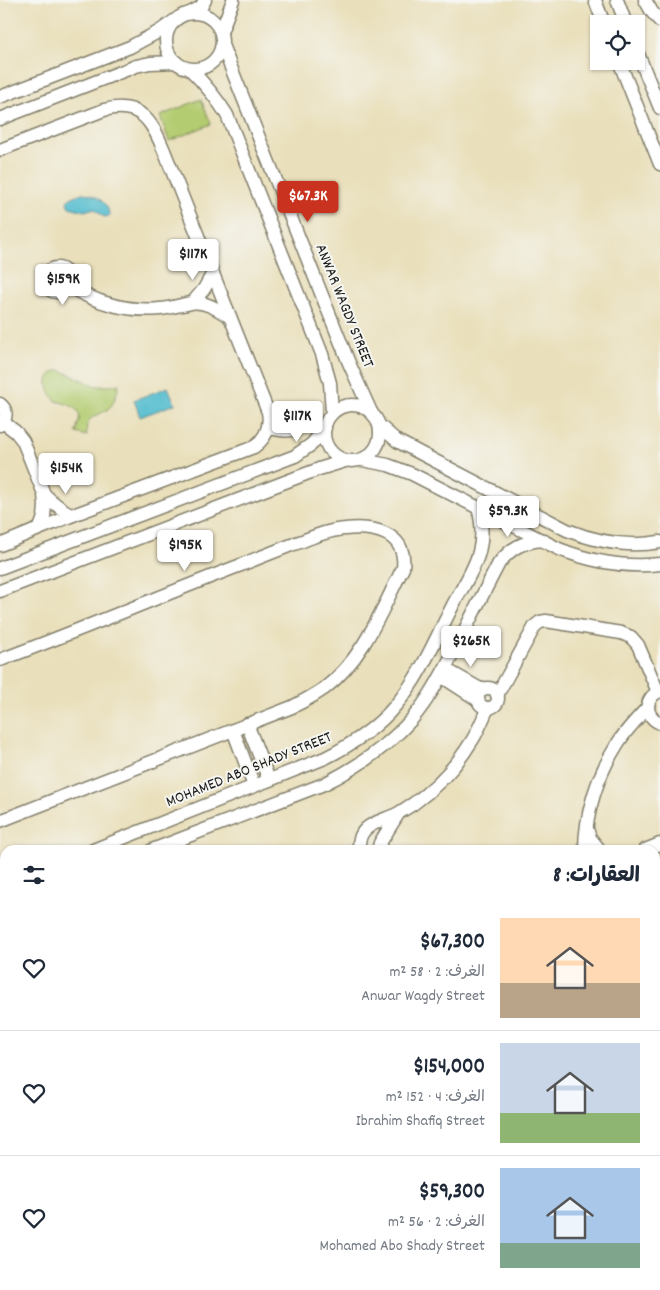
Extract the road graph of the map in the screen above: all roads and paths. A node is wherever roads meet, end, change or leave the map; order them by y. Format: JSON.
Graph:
{"nodes":[{"id":1,"x":205,"y":0,"type":"edge"},
{"id":2,"x":233,"y":0,"type":"edge"},
{"id":3,"x":594,"y":0,"type":"edge"},
{"id":4,"x":617,"y":0,"type":"edge"},
{"id":5,"x":645,"y":0,"type":"edge"},
{"id":6,"x":190,"y":13,"type":"junction"},
{"id":7,"x":600,"y":15,"type":"edge"},
{"id":8,"x":623,"y":15,"type":"edge"},
{"id":9,"x":174,"y":21,"type":"junction"},
{"id":10,"x":660,"y":21,"type":"edge"},
{"id":11,"x":221,"y":38,"type":"junction"},
{"id":12,"x":176,"y":62,"type":"junction"},
{"id":13,"x":190,"y":69,"type":"junction"},
{"id":14,"x":623,"y":70,"type":"edge"},
{"id":15,"x":645,"y":70,"type":"edge"},
{"id":16,"x":0,"y":97,"type":"edge"},
{"id":17,"x":660,"y":108,"type":"edge"},
{"id":18,"x":0,"y":119,"type":"edge"},
{"id":19,"x":0,"y":150,"type":"edge"},
{"id":20,"x":660,"y":164,"type":"edge"},
{"id":21,"x":212,"y":273,"type":"junction"},
{"id":22,"x":68,"y":285,"type":"dead end"},
{"id":23,"x":193,"y":302,"type":"junction"},
{"id":24,"x":230,"y":317,"type":"junction"},
{"id":25,"x":0,"y":404,"type":"edge"},
{"id":26,"x":371,"y":412,"type":"junction"},
{"id":27,"x":308,"y":413,"type":"dead end"},
{"id":28,"x":332,"y":413,"type":"junction"},
{"id":29,"x":2,"y":423,"type":"edge"},
{"id":30,"x":380,"y":426,"type":"junction"},
{"id":31,"x":268,"y":428,"type":"junction"},
{"id":32,"x":324,"y":428,"type":"junction"},
{"id":33,"x":295,"y":456,"type":"junction"},
{"id":34,"x":362,"y":460,"type":"junction"},
{"id":35,"x":345,"y":461,"type":"junction"},
{"id":36,"x":300,"y":476,"type":"junction"},
{"id":37,"x":44,"y":494,"type":"junction"},
{"id":38,"x":478,"y":507,"type":"junction"},
{"id":39,"x":73,"y":515,"type":"junction"},
{"id":40,"x":40,"y":528,"type":"junction"},
{"id":41,"x":543,"y":540,"type":"junction"},
{"id":42,"x":600,"y":541,"type":"junction"},
{"id":43,"x":660,"y":542,"type":"edge"},
{"id":44,"x":0,"y":545,"type":"edge"},
{"id":45,"x":476,"y":560,"type":"junction"},
{"id":46,"x":595,"y":561,"type":"junction"},
{"id":47,"x":660,"y":564,"type":"edge"},
{"id":48,"x":0,"y":568,"type":"edge"},
{"id":49,"x":495,"y":570,"type":"junction"},
{"id":50,"x":0,"y":591,"type":"edge"},
{"id":51,"x":0,"y":660,"type":"edge"},
{"id":52,"x":443,"y":673,"type":"junction"},
{"id":53,"x":659,"y":691,"type":"edge"},
{"id":54,"x":483,"y":700,"type":"junction"},
{"id":55,"x":648,"y":707,"type":"junction"},
{"id":56,"x":660,"y":723,"type":"edge"},
{"id":57,"x":247,"y":724,"type":"junction"},
{"id":58,"x":233,"y":730,"type":"junction"},
{"id":59,"x":269,"y":780,"type":"junction"},
{"id":60,"x":254,"y":786,"type":"junction"},
{"id":61,"x":398,"y":814,"type":"junction"},
{"id":62,"x":0,"y":821,"type":"edge"},
{"id":63,"x":587,"y":829,"type":"junction"},
{"id":64,"x":106,"y":845,"type":"edge"},
{"id":65,"x":165,"y":845,"type":"edge"},
{"id":66,"x":359,"y":845,"type":"edge"},
{"id":67,"x":379,"y":845,"type":"edge"},
{"id":68,"x":585,"y":845,"type":"edge"},
{"id":69,"x":596,"y":845,"type":"edge"}],
"edges":[{"from":1,"to":6,"type":"street"},
{"from":2,"to":11,"type":"street"},
{"from":3,"to":7,"type":"street"},
{"from":4,"to":8,"type":"street"},
{"from":5,"to":10,"type":"street"},
{"from":6,"to":9,"type":"street"},
{"from":6,"to":11,"type":"street"},
{"from":9,"to":12,"type":"street"},
{"from":9,"to":16,"type":"street"},
{"from":11,"to":13,"type":"street"},
{"from":11,"to":26,"type":"street","name":"ANWAR WAGDY STREET"},
{"from":12,"to":13,"type":"street"},
{"from":12,"to":18,"type":"street"},
{"from":13,"to":28,"type":"street"},
{"from":14,"to":20,"type":"street"},
{"from":15,"to":17,"type":"street"},
{"from":19,"to":21,"type":"street"},
{"from":21,"to":23,"type":"street"},
{"from":21,"to":24,"type":"street"},
{"from":22,"to":23,"type":"street"},
{"from":23,"to":24,"type":"street"},
{"from":24,"to":31,"type":"street"},
{"from":25,"to":29,"type":"street"},
{"from":26,"to":28,"type":"street"},
{"from":26,"to":30,"type":"street"},
{"from":27,"to":31,"type":"street"},
{"from":28,"to":32,"type":"street"},
{"from":29,"to":37,"type":"street"},
{"from":30,"to":34,"type":"street"},
{"from":30,"to":42,"type":"street"},
{"from":31,"to":39,"type":"street"},
{"from":32,"to":33,"type":"street"},
{"from":32,"to":35,"type":"street"},
{"from":33,"to":36,"type":"street"},
{"from":33,"to":48,"type":"street"},
{"from":34,"to":35,"type":"street"},
{"from":34,"to":38,"type":"street"},
{"from":35,"to":36,"type":"street"},
{"from":36,"to":50,"type":"street"},
{"from":37,"to":39,"type":"street"},
{"from":37,"to":40,"type":"street"},
{"from":38,"to":41,"type":"street"},
{"from":38,"to":45,"type":"street","name":"MOHAMED ABO SHADY STREET"},
{"from":39,"to":40,"type":"street"},
{"from":40,"to":44,"type":"street"},
{"from":41,"to":46,"type":"street"},
{"from":41,"to":49,"type":"street"},
{"from":42,"to":43,"type":"street"},
{"from":42,"to":46,"type":"street"},
{"from":45,"to":49,"type":"street"},
{"from":45,"to":59,"type":"street","name":"MOHAMED ABO SHADY STREET"},
{"from":46,"to":47,"type":"street"},
{"from":49,"to":52,"type":"street"},
{"from":51,"to":57,"type":"street"},
{"from":52,"to":54,"type":"street"},
{"from":52,"to":65,"type":"street"},
{"from":53,"to":54,"type":"street"},
{"from":53,"to":55,"type":"street"},
{"from":54,"to":61,"type":"street"},
{"from":55,"to":56,"type":"street"},
{"from":55,"to":63,"type":"street"},
{"from":57,"to":58,"type":"street"},
{"from":57,"to":59,"type":"street"},
{"from":58,"to":60,"type":"street"},
{"from":58,"to":62,"type":"street"},
{"from":59,"to":60,"type":"street","name":"MOHAMED ABO SHADY STREET"},
{"from":60,"to":64,"type":"street","name":"MOHAMED ABO SHADY STREET"},
{"from":61,"to":66,"type":"street"},
{"from":61,"to":67,"type":"street"},
{"from":63,"to":68,"type":"street"},
{"from":63,"to":69,"type":"street"}]}
